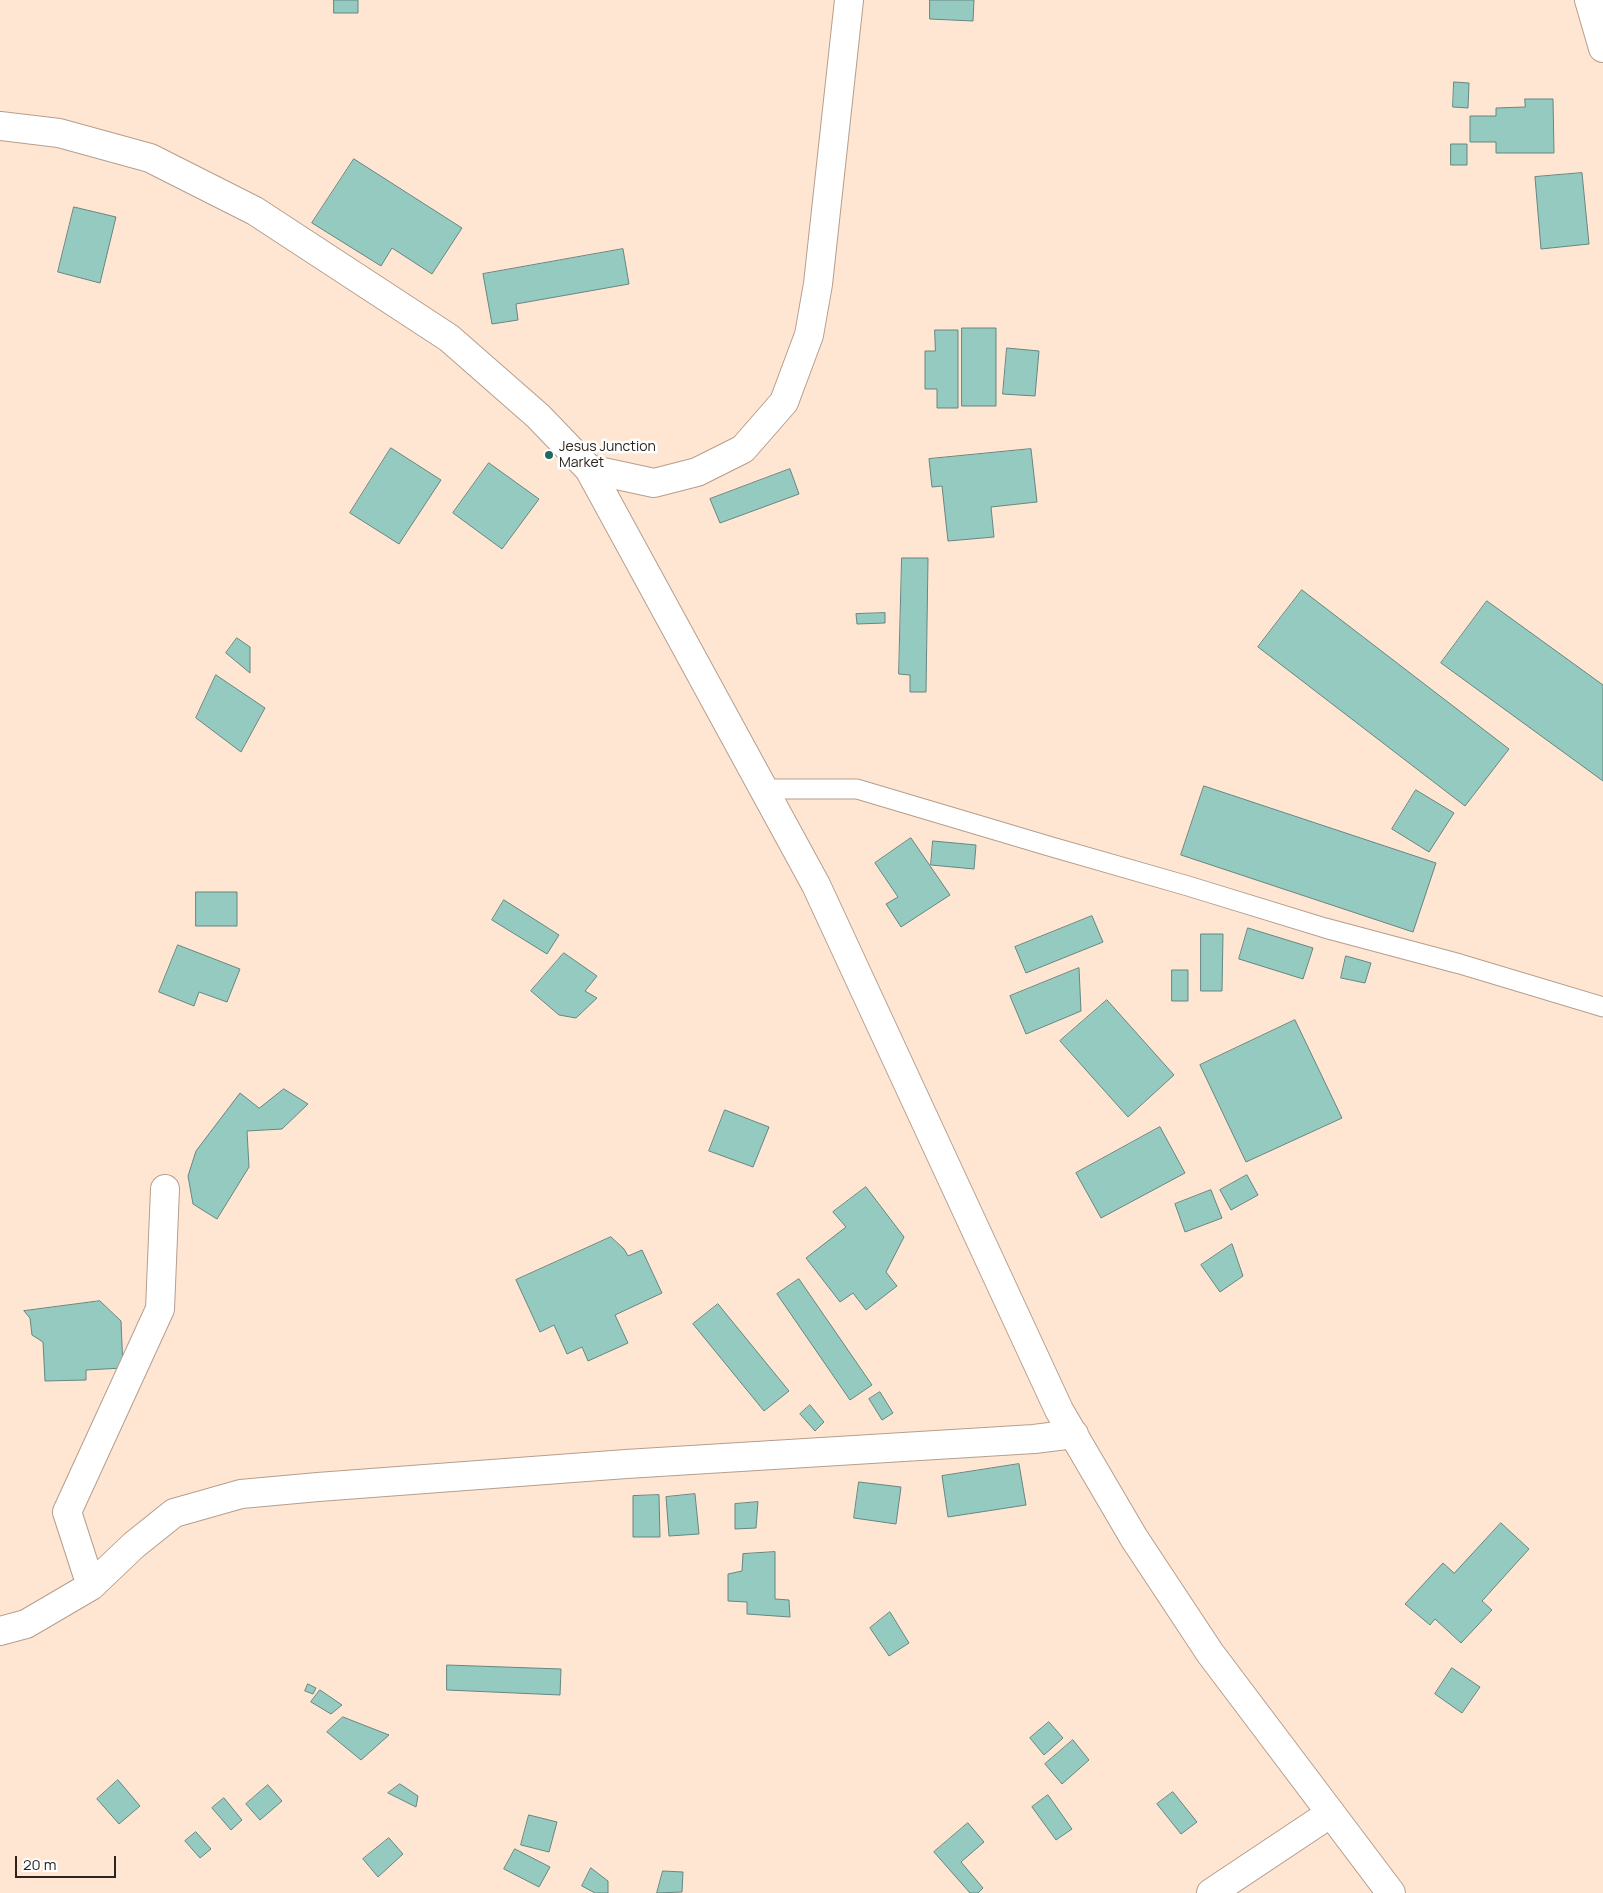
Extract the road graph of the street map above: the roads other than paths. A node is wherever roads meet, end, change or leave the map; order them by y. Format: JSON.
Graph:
{"nodes":[{"id":1,"x":849,"y":0,"type":"edge"},
{"id":2,"x":1589,"y":0,"type":"edge"},
{"id":3,"x":1603,"y":48,"type":"edge"},
{"id":4,"x":0,"y":126,"type":"edge"},
{"id":5,"x":590,"y":469,"type":"junction"},
{"id":6,"x":762,"y":788,"type":"junction"},
{"id":7,"x":1603,"y":1007,"type":"edge"},
{"id":8,"x":164,"y":1189,"type":"dead end"},
{"id":9,"x":1074,"y":1434,"type":"junction"},
{"id":10,"x":91,"y":1586,"type":"junction"},
{"id":11,"x":0,"y":1631,"type":"edge"},
{"id":12,"x":1331,"y":1814,"type":"junction"},
{"id":13,"x":1211,"y":1893,"type":"edge"},
{"id":14,"x":1391,"y":1893,"type":"edge"}],
"edges":[{"from":1,"to":5,"type":"street"},
{"from":2,"to":3,"type":"street"},
{"from":4,"to":5,"type":"street"},
{"from":5,"to":6,"type":"street"},
{"from":6,"to":7,"type":"lane"},
{"from":6,"to":9,"type":"street"},
{"from":8,"to":10,"type":"street"},
{"from":9,"to":10,"type":"street"},
{"from":9,"to":12,"type":"street"},
{"from":10,"to":11,"type":"street"},
{"from":12,"to":13,"type":"street"},
{"from":12,"to":14,"type":"street"}]}
